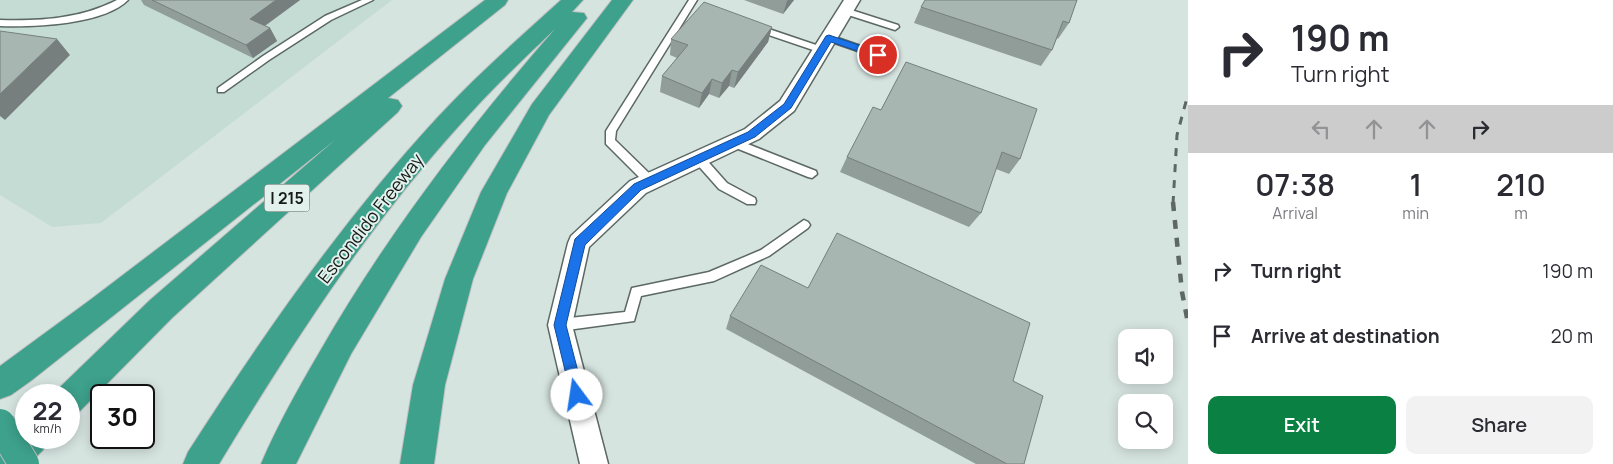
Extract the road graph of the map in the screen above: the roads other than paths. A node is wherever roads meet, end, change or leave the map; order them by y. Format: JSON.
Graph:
{"nodes":[{"id":1,"x":124,"y":0,"type":"edge"},
{"id":2,"x":369,"y":0,"type":"edge"},
{"id":3,"x":498,"y":0,"type":"edge"},
{"id":4,"x":509,"y":0,"type":"edge"},
{"id":5,"x":573,"y":0,"type":"edge"},
{"id":6,"x":591,"y":0,"type":"edge"},
{"id":7,"x":623,"y":0,"type":"edge"},
{"id":8,"x":694,"y":4,"type":"edge"},
{"id":9,"x":849,"y":6,"type":"edge"},
{"id":10,"x":0,"y":23,"type":"edge"},
{"id":11,"x":747,"y":24,"type":"edge"},
{"id":12,"x":895,"y":27,"type":"dead end"},
{"id":13,"x":825,"y":44,"type":"junction"},
{"id":14,"x":878,"y":55,"type":"dead end"},
{"id":15,"x":221,"y":90,"type":"dead end"},
{"id":16,"x":735,"y":143,"type":"junction"},
{"id":17,"x":699,"y":159,"type":"junction"},
{"id":18,"x":812,"y":174,"type":"dead end"},
{"id":19,"x":650,"y":181,"type":"junction"},
{"id":20,"x":751,"y":201,"type":"dead end"},
{"id":21,"x":804,"y":225,"type":"dead end"},
{"id":22,"x":560,"y":325,"type":"junction"},
{"id":23,"x":0,"y":384,"type":"edge"},
{"id":24,"x":80,"y":389,"type":"edge"},
{"id":25,"x":0,"y":424,"type":"edge"},
{"id":26,"x":21,"y":449,"type":"edge"},
{"id":27,"x":5,"y":464,"type":"edge"},
{"id":28,"x":24,"y":464,"type":"edge"},
{"id":29,"x":200,"y":464,"type":"edge"},
{"id":30,"x":278,"y":464,"type":"edge"},
{"id":31,"x":417,"y":464,"type":"edge"},
{"id":32,"x":594,"y":464,"type":"edge"}],
"edges":[{"from":1,"to":10,"type":"lane"},
{"from":2,"to":15,"type":"lane"},
{"from":3,"to":23,"type":"highway"},
{"from":4,"to":24,"type":"highway","number":"I 215"},
{"from":5,"to":29,"type":"highway","name":"Escondido Freeway"},
{"from":6,"to":30,"type":"highway"},
{"from":7,"to":31,"type":"highway"},
{"from":8,"to":19,"type":"lane"},
{"from":9,"to":12,"type":"lane"},
{"from":9,"to":13,"type":"street"},
{"from":11,"to":13,"type":"lane"},
{"from":13,"to":14,"type":"lane"},
{"from":13,"to":16,"type":"street"},
{"from":16,"to":17,"type":"street"},
{"from":16,"to":18,"type":"lane"},
{"from":17,"to":19,"type":"street"},
{"from":17,"to":20,"type":"lane"},
{"from":19,"to":22,"type":"street"},
{"from":21,"to":22,"type":"lane"},
{"from":22,"to":32,"type":"street"},
{"from":25,"to":28,"type":"highway","bridge":true},
{"from":26,"to":27,"type":"highway"}]}
